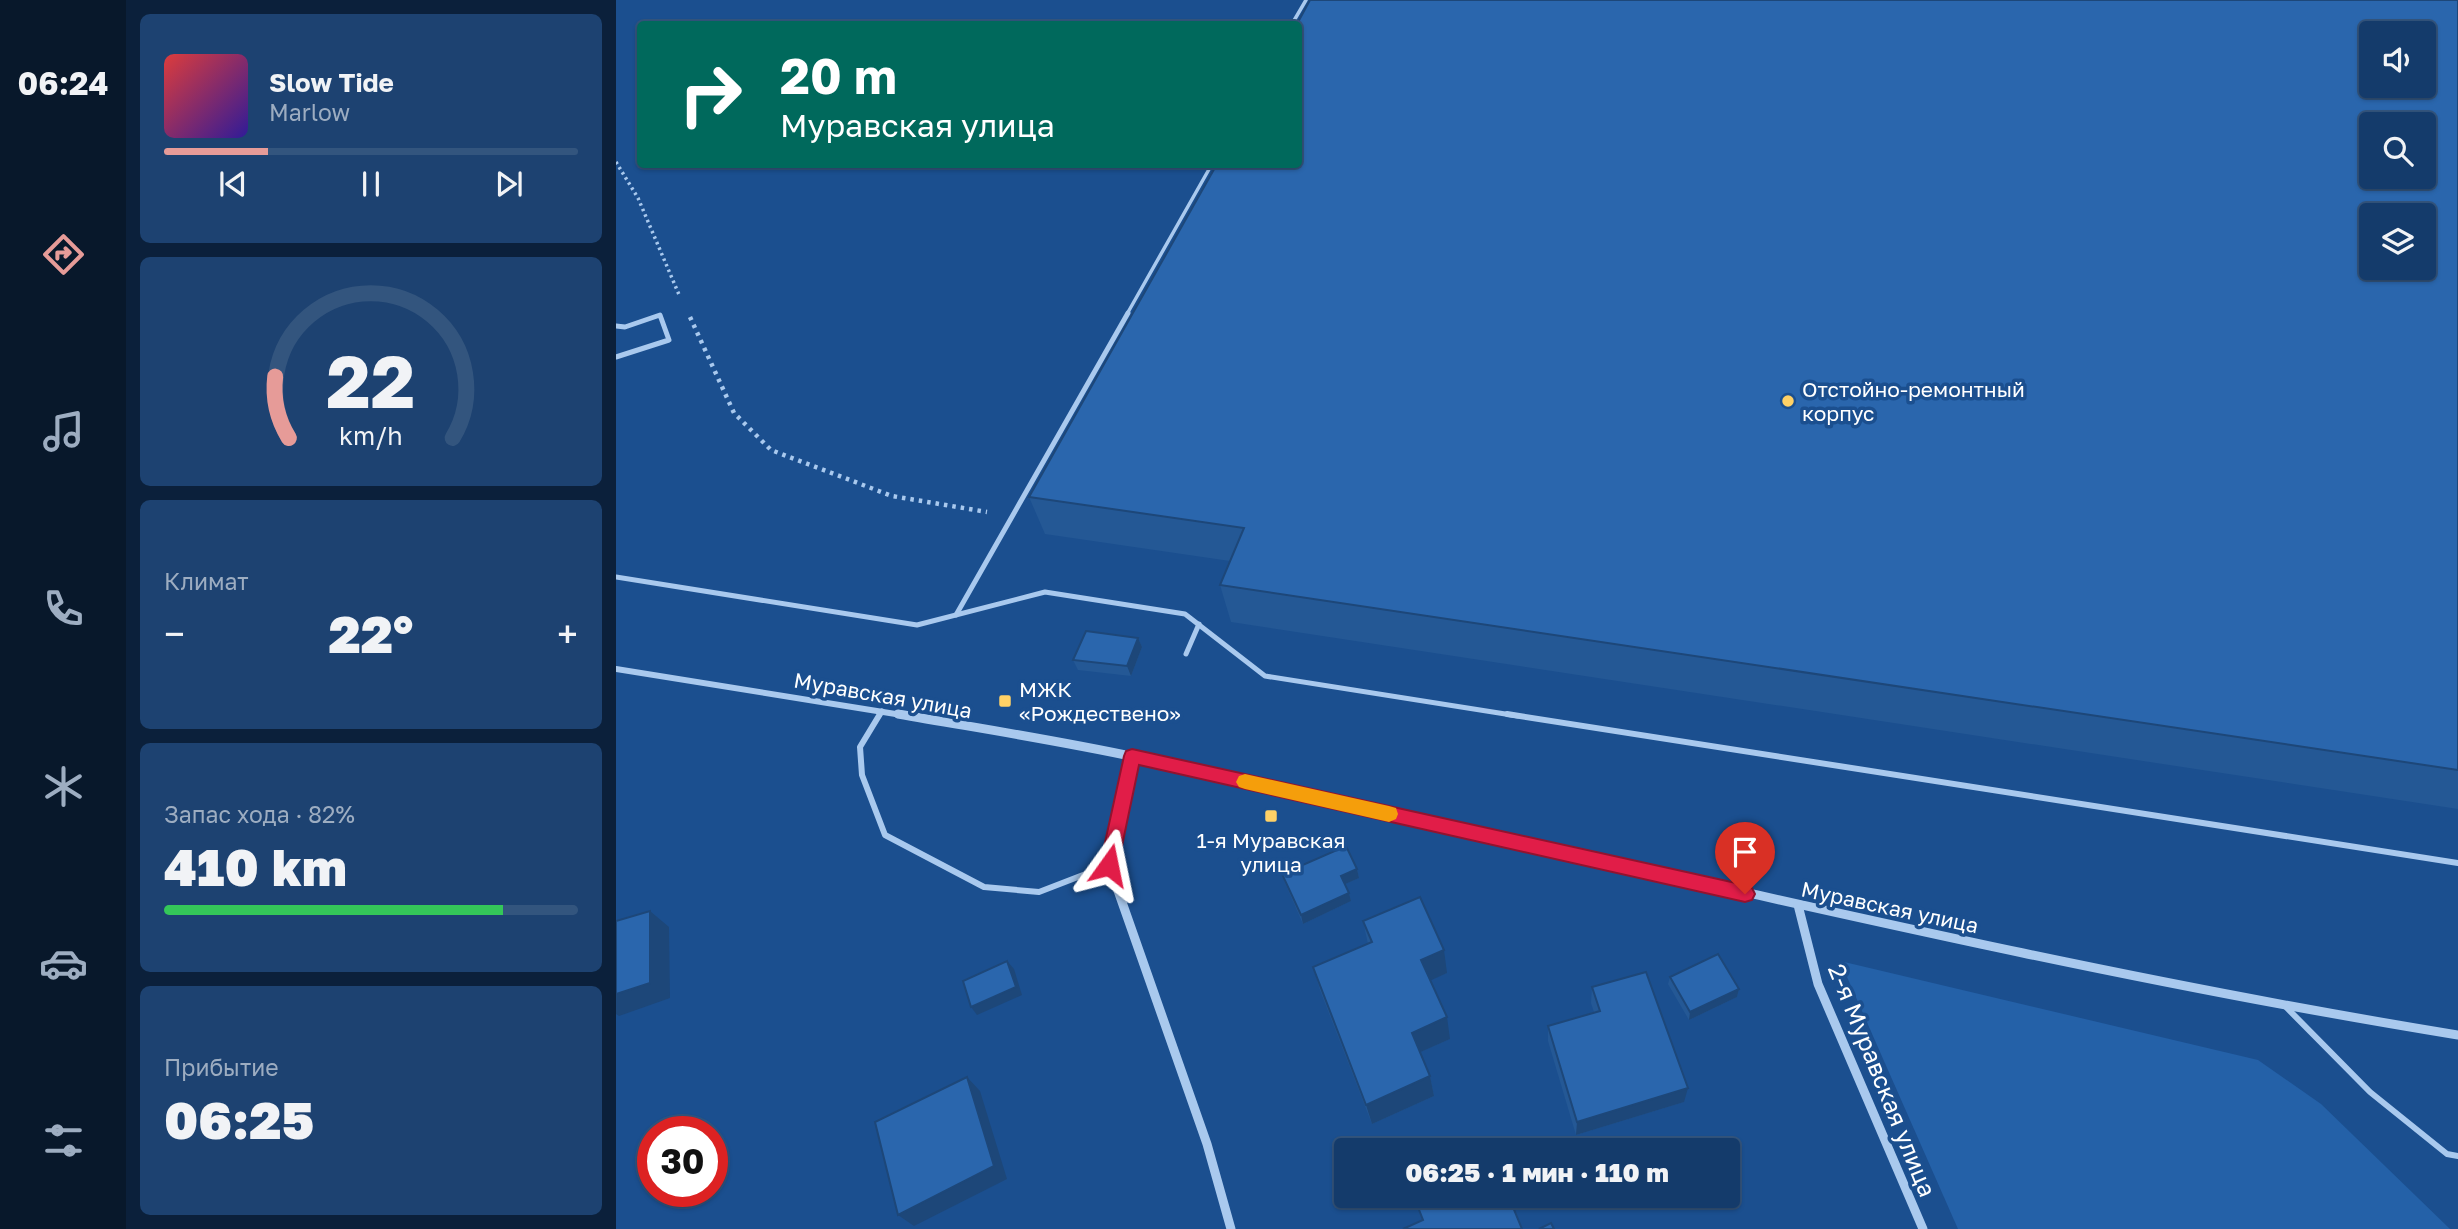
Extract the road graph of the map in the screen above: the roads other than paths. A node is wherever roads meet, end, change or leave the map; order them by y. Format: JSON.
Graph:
{"nodes":[{"id":1,"x":1306,"y":0,"type":"edge"},
{"id":2,"x":1294,"y":21,"type":"edge"},
{"id":3,"x":1210,"y":168,"type":"edge"},
{"id":4,"x":616,"y":326,"type":"edge"},
{"id":5,"x":616,"y":358,"type":"edge"},
{"id":6,"x":616,"y":577,"type":"edge"},
{"id":7,"x":956,"y":615,"type":"junction"},
{"id":8,"x":1199,"y":624,"type":"junction"},
{"id":9,"x":1186,"y":654,"type":"dead end"},
{"id":10,"x":616,"y":669,"type":"edge"},
{"id":11,"x":882,"y":711,"type":"junction"},
{"id":12,"x":1132,"y":756,"type":"junction"},
{"id":13,"x":2458,"y":863,"type":"edge"},
{"id":14,"x":1109,"y":865,"type":"junction"},
{"id":15,"x":1798,"y":905,"type":"junction"},
{"id":16,"x":2286,"y":1007,"type":"junction"},
{"id":17,"x":2458,"y":1035,"type":"edge"},
{"id":18,"x":2458,"y":1156,"type":"edge"},
{"id":19,"x":1231,"y":1229,"type":"edge"},
{"id":20,"x":1923,"y":1229,"type":"edge"}],
"edges":[{"from":1,"to":2,"type":"lane"},
{"from":3,"to":7,"type":"lane"},
{"from":4,"to":5,"type":"lane"},
{"from":6,"to":7,"type":"lane"},
{"from":7,"to":8,"type":"lane"},
{"from":8,"to":9,"type":"lane"},
{"from":8,"to":13,"type":"lane"},
{"from":10,"to":11,"type":"street","name":"Муравская улица"},
{"from":11,"to":12,"type":"street","name":"Муравская улица"},
{"from":11,"to":14,"type":"lane"},
{"from":12,"to":14,"type":"street"},
{"from":12,"to":15,"type":"street","name":"Муравская улица"},
{"from":14,"to":19,"type":"street"},
{"from":15,"to":16,"type":"street","name":"Муравская улица"},
{"from":15,"to":20,"type":"street","name":"2-я Муравская улица"},
{"from":16,"to":17,"type":"street","name":"Муравская улица"},
{"from":16,"to":18,"type":"lane"}]}
